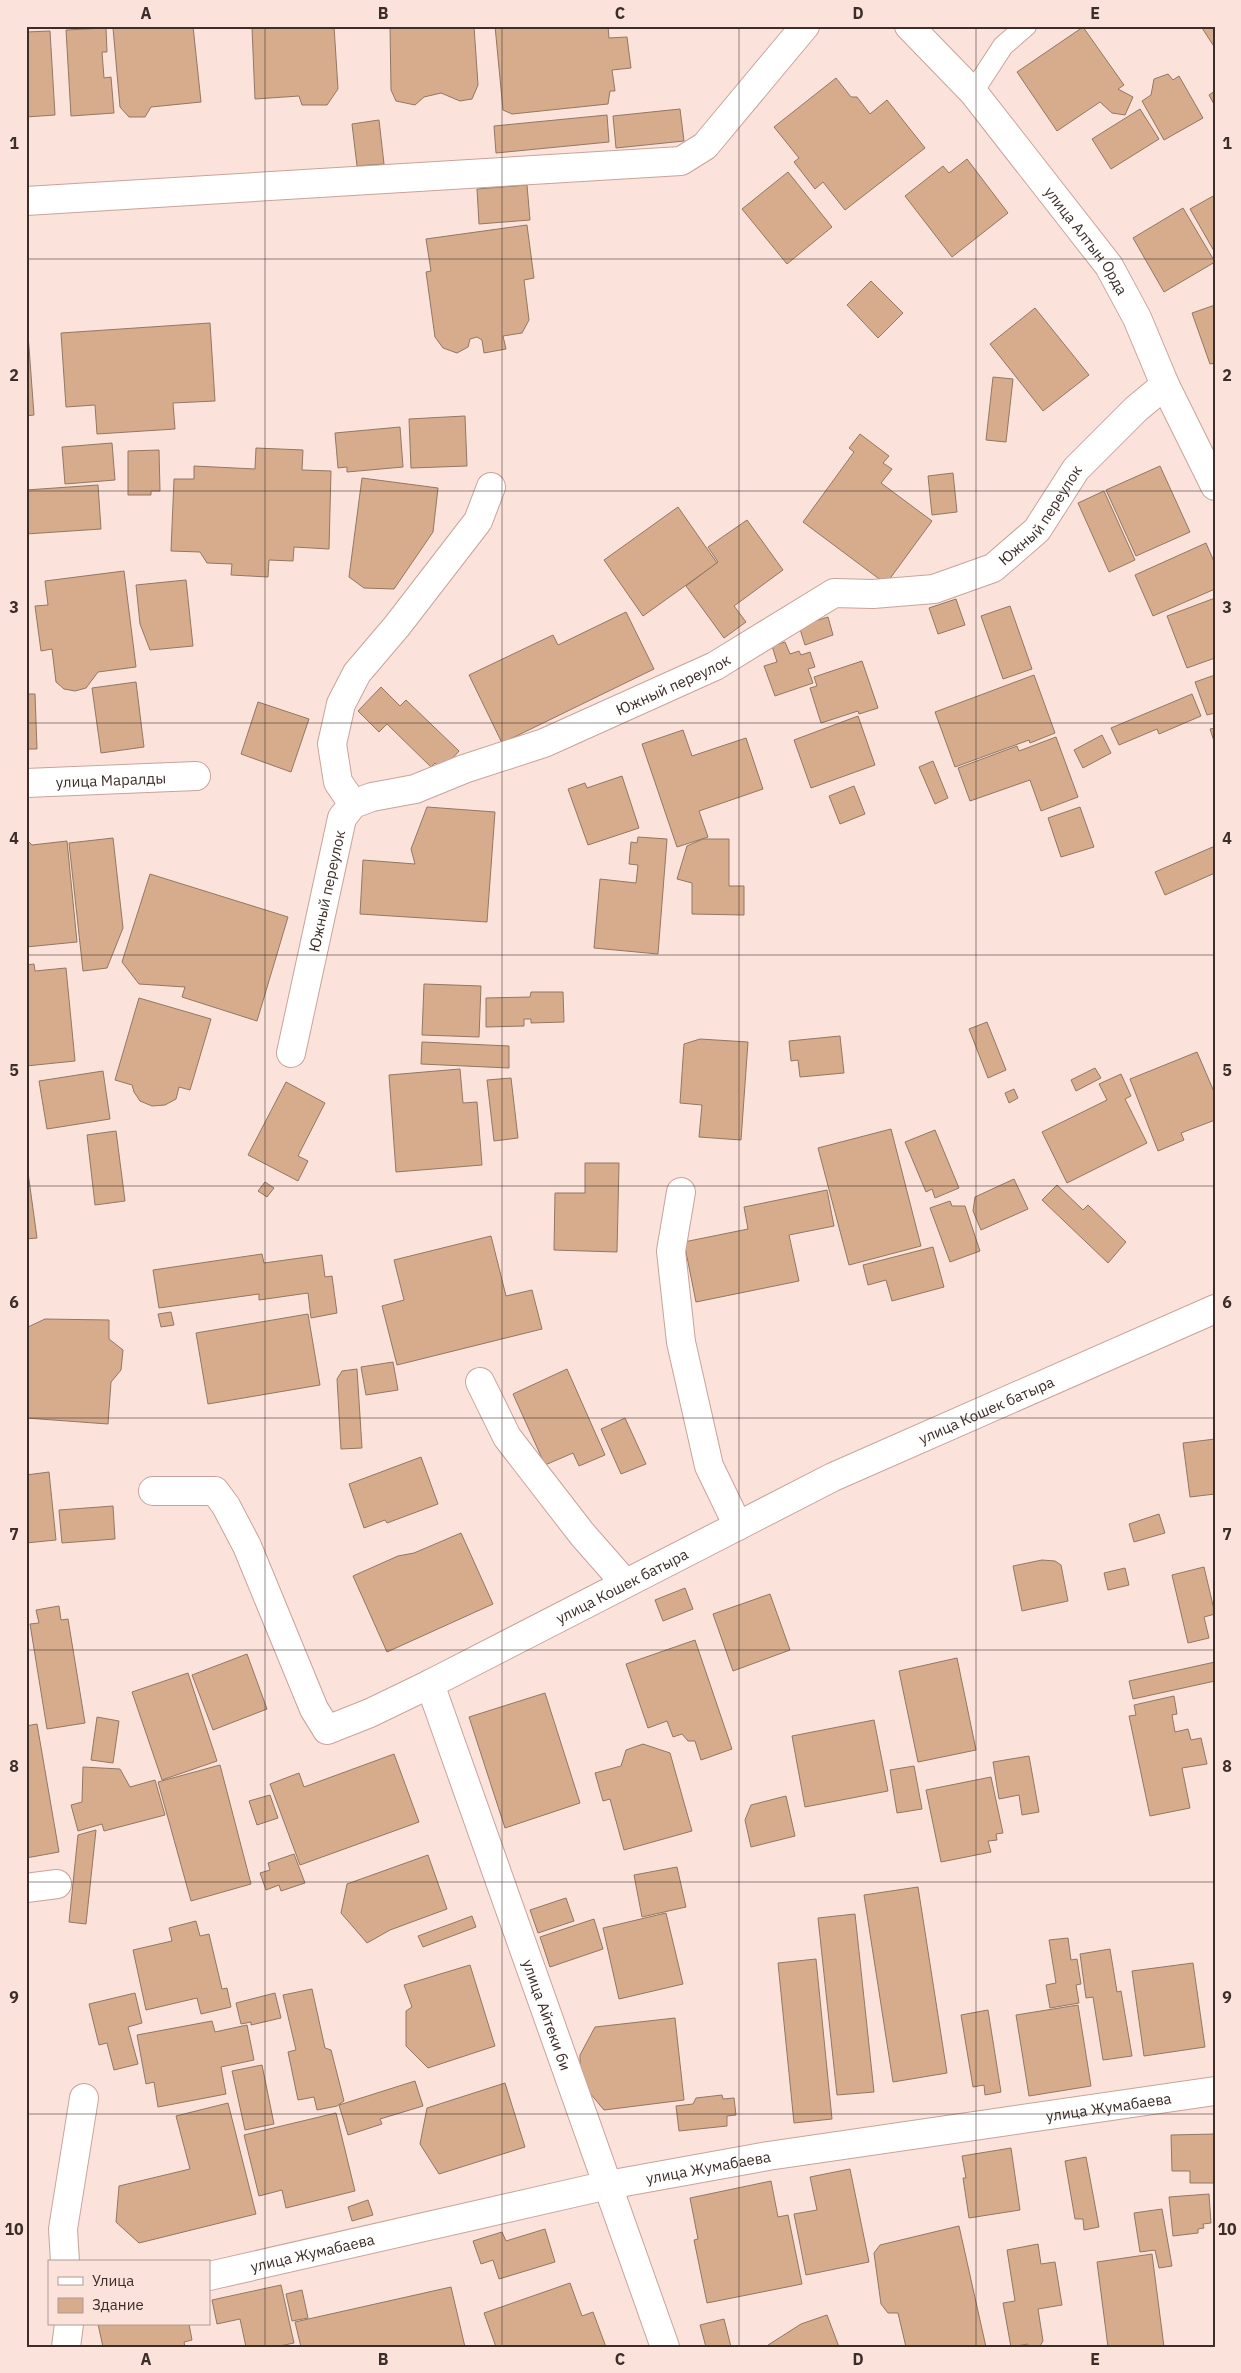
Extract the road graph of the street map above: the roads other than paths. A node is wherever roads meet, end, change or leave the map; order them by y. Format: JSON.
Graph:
{"nodes":[{"id":1,"x":805,"y":26,"type":"edge"},
{"id":2,"x":909,"y":26,"type":"edge"},
{"id":3,"x":1026,"y":26,"type":"edge"},
{"id":4,"x":973,"y":92,"type":"junction"},
{"id":5,"x":26,"y":201,"type":"edge"},
{"id":6,"x":1165,"y":385,"type":"junction"},
{"id":7,"x":1215,"y":486,"type":"edge"},
{"id":8,"x":492,"y":487,"type":"dead end"},
{"id":9,"x":196,"y":776,"type":"dead end"},
{"id":10,"x":26,"y":783,"type":"edge"},
{"id":11,"x":353,"y":804,"type":"junction"},
{"id":12,"x":291,"y":1053,"type":"dead end"},
{"id":13,"x":680,"y":1192,"type":"dead end"},
{"id":14,"x":1215,"y":1309,"type":"edge"},
{"id":15,"x":480,"y":1382,"type":"dead end"},
{"id":16,"x":153,"y":1491,"type":"dead end"},
{"id":17,"x":738,"y":1526,"type":"junction"},
{"id":18,"x":625,"y":1583,"type":"junction"},
{"id":19,"x":430,"y":1684,"type":"junction"},
{"id":20,"x":56,"y":1884,"type":"dead end"},
{"id":21,"x":26,"y":1888,"type":"edge"},
{"id":22,"x":1215,"y":2091,"type":"edge"},
{"id":23,"x":84,"y":2098,"type":"dead end"},
{"id":24,"x":608,"y":2185,"type":"junction"},
{"id":25,"x":65,"y":2260,"type":"edge"},
{"id":26,"x":210,"y":2276,"type":"edge"},
{"id":27,"x":68,"y":2326,"type":"edge"},
{"id":28,"x":66,"y":2347,"type":"edge"},
{"id":29,"x":665,"y":2347,"type":"edge"}],
"edges":[{"from":1,"to":5,"type":"street"},
{"from":2,"to":4,"type":"street","name":"улица Алтын Орда"},
{"from":3,"to":4,"type":"lane"},
{"from":4,"to":6,"type":"street","name":"улица Алтын Орда"},
{"from":6,"to":7,"type":"street","name":"улица Алтын Орда"},
{"from":6,"to":11,"type":"street","name":"Южный переулок"},
{"from":8,"to":11,"type":"street"},
{"from":9,"to":10,"type":"street","name":"улица Маралды"},
{"from":11,"to":12,"type":"street","name":"Южный переулок"},
{"from":13,"to":17,"type":"street"},
{"from":14,"to":17,"type":"street","name":"улица Кошек батыра"},
{"from":15,"to":18,"type":"street"},
{"from":16,"to":19,"type":"street","name":"улица Кошек батыра"},
{"from":17,"to":18,"type":"street","name":"улица Кошек батыра"},
{"from":18,"to":19,"type":"street","name":"улица Кошек батыра"},
{"from":19,"to":24,"type":"street","name":"улица Айтеки би"},
{"from":20,"to":21,"type":"street"},
{"from":22,"to":24,"type":"street","name":"улица Жумабаева"},
{"from":23,"to":25,"type":"street"},
{"from":24,"to":26,"type":"street","name":"улица Жумабаева"},
{"from":24,"to":29,"type":"street","name":"улица Айтеки би"},
{"from":27,"to":28,"type":"street"}]}
